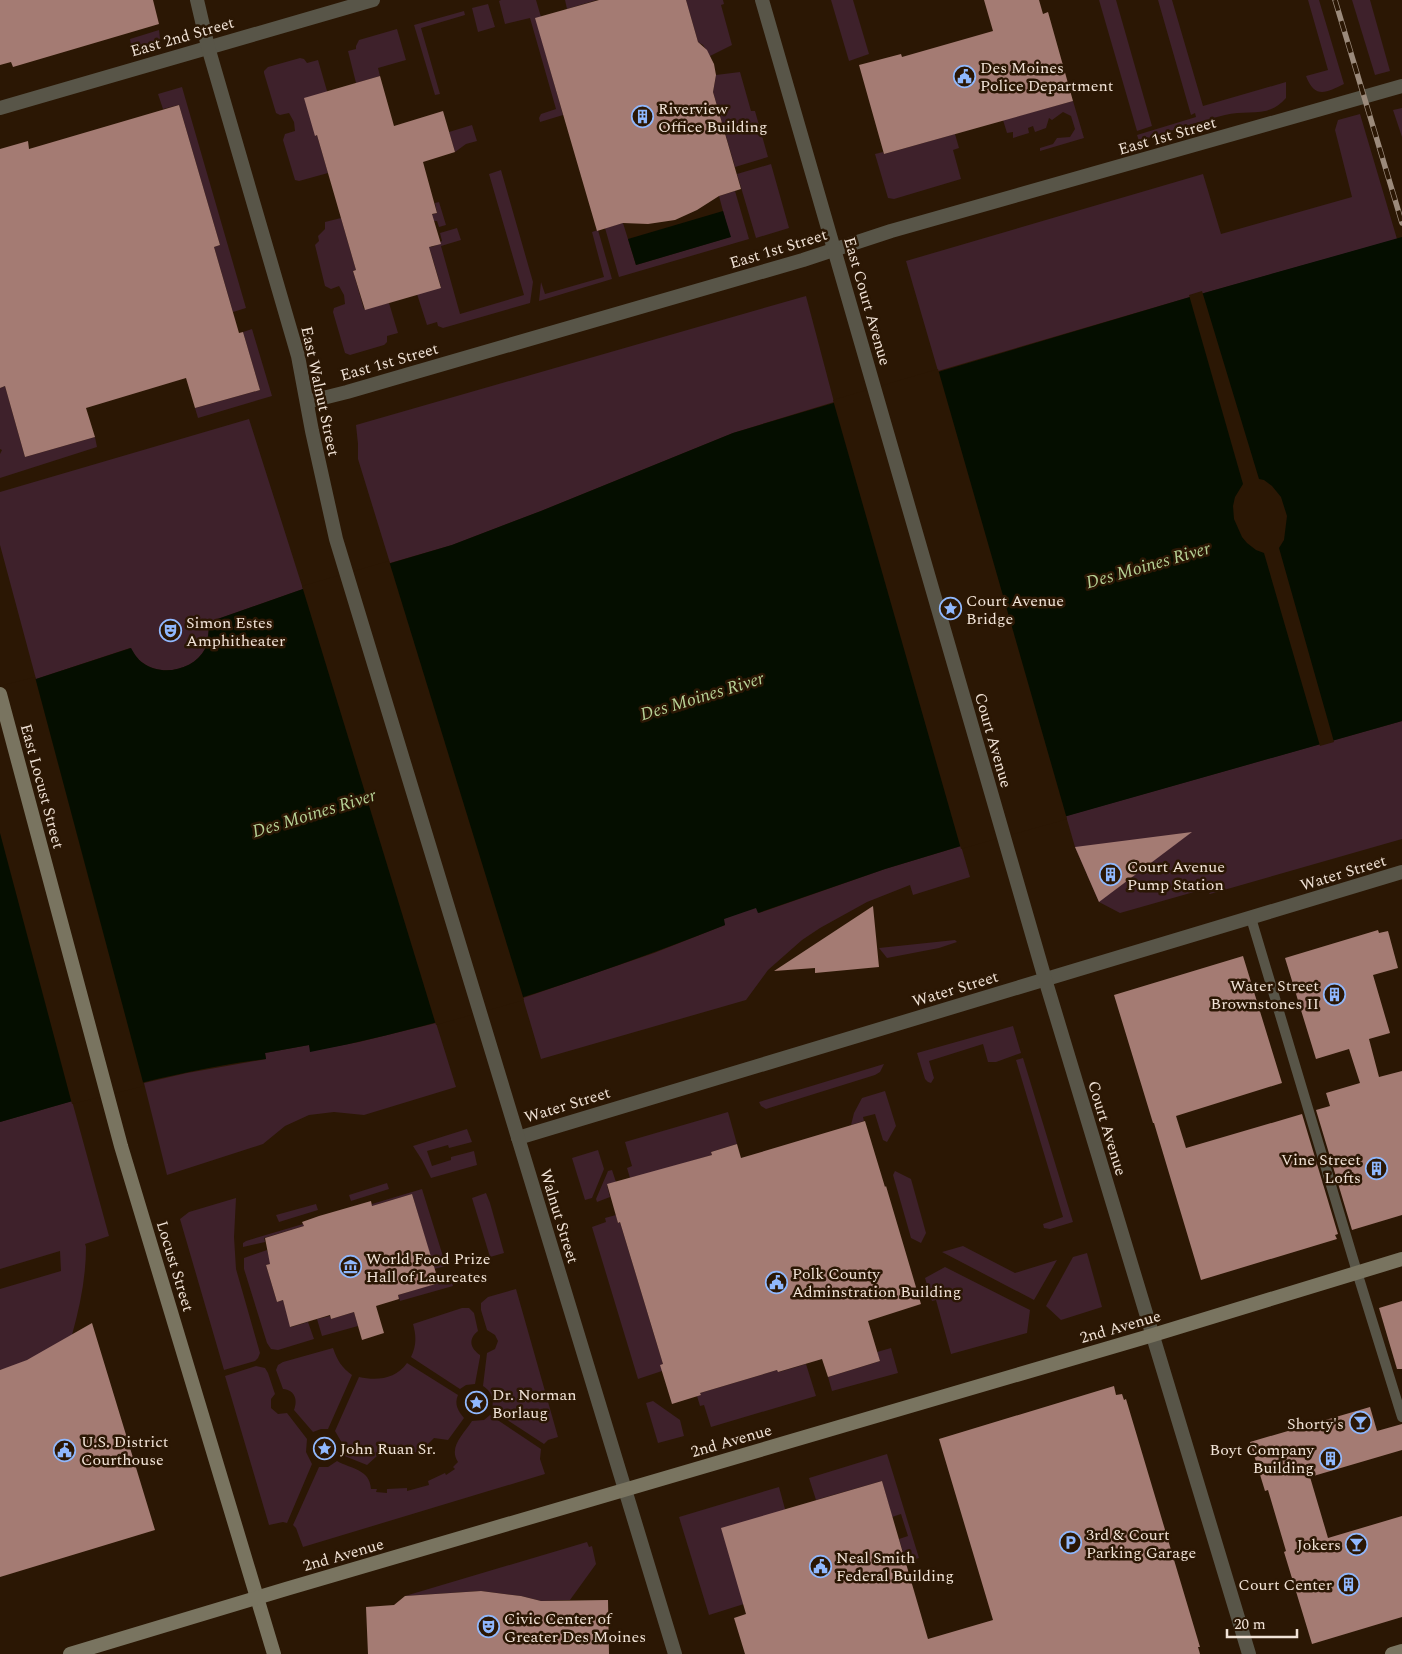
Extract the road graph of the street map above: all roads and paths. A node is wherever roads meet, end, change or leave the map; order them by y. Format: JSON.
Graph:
{"nodes":[{"id":1,"x":197,"y":0,"type":"edge"},
{"id":2,"x":373,"y":0,"type":"edge"},
{"id":3,"x":762,"y":0,"type":"edge"},
{"id":4,"x":208,"y":47,"type":"junction"},
{"id":5,"x":1402,"y":86,"type":"edge"},
{"id":6,"x":0,"y":108,"type":"edge"},
{"id":7,"x":835,"y":249,"type":"junction"},
{"id":8,"x":307,"y":402,"type":"junction"},
{"id":9,"x":939,"y":611,"type":"joint"},
{"id":10,"x":0,"y":694,"type":"edge"},
{"id":11,"x":412,"y":789,"type":"joint"},
{"id":12,"x":1402,"y":872,"type":"edge"},
{"id":13,"x":52,"y":887,"type":"joint"},
{"id":14,"x":1251,"y":918,"type":"junction"},
{"id":15,"x":1045,"y":980,"type":"junction"},
{"id":16,"x":518,"y":1138,"type":"junction"},
{"id":17,"x":1402,"y":1260,"type":"edge"},
{"id":18,"x":1357,"y":1272,"type":"junction"},
{"id":19,"x":1153,"y":1335,"type":"junction"},
{"id":20,"x":1402,"y":1417,"type":"edge"},
{"id":21,"x":624,"y":1490,"type":"junction"},
{"id":22,"x":257,"y":1598,"type":"junction"},
{"id":23,"x":1402,"y":1651,"type":"edge"},
{"id":24,"x":70,"y":1654,"type":"edge"},
{"id":25,"x":274,"y":1654,"type":"edge"},
{"id":26,"x":674,"y":1654,"type":"edge"},
{"id":27,"x":1249,"y":1654,"type":"edge"},
{"id":28,"x":1392,"y":1654,"type":"edge"}],
"edges":[{"from":1,"to":4,"type":"street","name":"East Walnut Street"},
{"from":2,"to":4,"type":"street","name":"East 2nd Street"},
{"from":3,"to":7,"type":"street","name":"East Court Avenue"},
{"from":4,"to":6,"type":"street","name":"East 2nd Street"},
{"from":4,"to":8,"type":"street","name":"East Walnut Street"},
{"from":5,"to":7,"type":"street","name":"East 1st Street"},
{"from":7,"to":8,"type":"street","name":"East 1st Street"},
{"from":7,"to":9,"type":"street","name":"East Court Avenue"},
{"from":8,"to":11,"type":"street","name":"East Walnut Street"},
{"from":9,"to":15,"type":"street","name":"Court Avenue"},
{"from":10,"to":13,"type":"main road","name":"East Locust Street"},
{"from":11,"to":16,"type":"street","name":"Walnut Street"},
{"from":12,"to":14,"type":"street","name":"Water Street"},
{"from":13,"to":22,"type":"main road","name":"Locust Street"},
{"from":14,"to":15,"type":"street","name":"Water Street"},
{"from":14,"to":18,"type":"lane"},
{"from":15,"to":16,"type":"street","name":"Water Street"},
{"from":15,"to":19,"type":"street","name":"Court Avenue"},
{"from":16,"to":21,"type":"street","name":"Walnut Street"},
{"from":17,"to":18,"type":"main road","name":"2nd Avenue"},
{"from":18,"to":19,"type":"main road","name":"2nd Avenue"},
{"from":18,"to":20,"type":"lane"},
{"from":19,"to":21,"type":"main road","name":"2nd Avenue"},
{"from":19,"to":27,"type":"street","name":"Court Avenue"},
{"from":21,"to":22,"type":"main road","name":"2nd Avenue"},
{"from":21,"to":26,"type":"street","name":"Walnut Street"},
{"from":22,"to":24,"type":"main road","name":"2nd Avenue"},
{"from":22,"to":25,"type":"main road","name":"Locust Street"},
{"from":23,"to":28,"type":"main road"}]}
